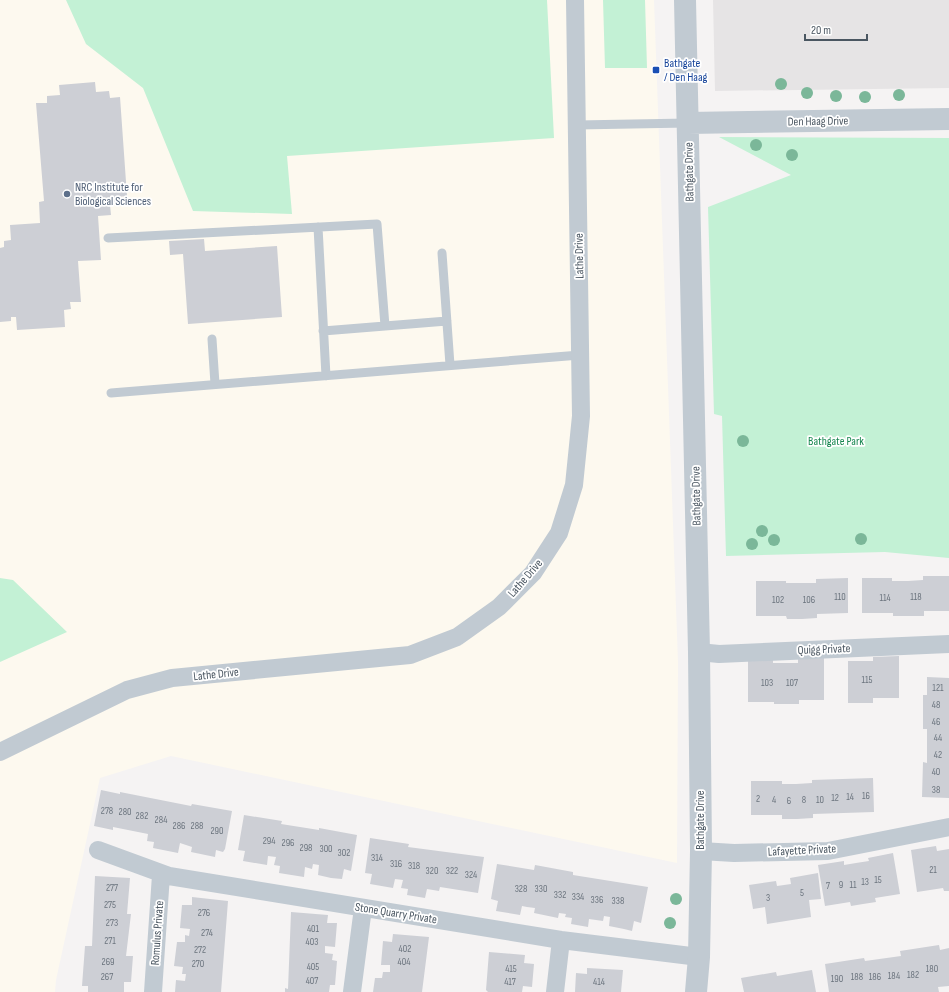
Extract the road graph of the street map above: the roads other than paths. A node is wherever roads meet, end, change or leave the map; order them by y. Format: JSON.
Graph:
{"nodes":[{"id":1,"x":575,"y":0,"type":"edge"},
{"id":2,"x":685,"y":0,"type":"edge"},
{"id":3,"x":949,"y":120,"type":"edge"},
{"id":4,"x":688,"y":123,"type":"junction"},
{"id":5,"x":577,"y":125,"type":"junction"},
{"id":6,"x":318,"y":227,"type":"junction"},
{"id":7,"x":108,"y":238,"type":"dead end"},
{"id":8,"x":442,"y":253,"type":"dead end"},
{"id":9,"x":447,"y":321,"type":"junction"},
{"id":10,"x":384,"y":326,"type":"junction"},
{"id":11,"x":323,"y":331,"type":"junction"},
{"id":12,"x":212,"y":339,"type":"dead end"},
{"id":13,"x":580,"y":355,"type":"junction"},
{"id":14,"x":450,"y":366,"type":"junction"},
{"id":15,"x":326,"y":376,"type":"junction"},
{"id":16,"x":215,"y":384,"type":"junction"},
{"id":17,"x":111,"y":393,"type":"dead end"},
{"id":18,"x":949,"y":644,"type":"edge"},
{"id":19,"x":699,"y":652,"type":"junction"},
{"id":20,"x":0,"y":752,"type":"edge"},
{"id":21,"x":949,"y":827,"type":"edge"},
{"id":22,"x":98,"y":850,"type":"dead end"},
{"id":23,"x":701,"y":851,"type":"junction"},
{"id":24,"x":162,"y":875,"type":"junction"},
{"id":25,"x":363,"y":908,"type":"junction"},
{"id":26,"x":562,"y":940,"type":"junction"},
{"id":27,"x":699,"y":957,"type":"junction"},
{"id":28,"x":153,"y":992,"type":"edge"},
{"id":29,"x":352,"y":992,"type":"edge"},
{"id":30,"x":554,"y":992,"type":"edge"},
{"id":31,"x":696,"y":992,"type":"edge"}],
"edges":[{"from":1,"to":5,"type":"street","name":"Lathe Drive"},
{"from":2,"to":4,"type":"street","name":"Bathgate Drive"},
{"from":3,"to":4,"type":"street","name":"Den Haag Drive"},
{"from":4,"to":5,"type":"lane"},
{"from":4,"to":19,"type":"street","name":"Bathgate Drive"},
{"from":5,"to":13,"type":"street","name":"Lathe Drive"},
{"from":6,"to":7,"type":"lane"},
{"from":6,"to":10,"type":"lane"},
{"from":6,"to":11,"type":"lane"},
{"from":8,"to":9,"type":"lane"},
{"from":9,"to":10,"type":"lane"},
{"from":9,"to":14,"type":"lane"},
{"from":10,"to":11,"type":"lane"},
{"from":11,"to":15,"type":"lane"},
{"from":12,"to":16,"type":"lane"},
{"from":13,"to":14,"type":"lane"},
{"from":13,"to":20,"type":"street","name":"Lathe Drive"},
{"from":14,"to":15,"type":"lane"},
{"from":15,"to":16,"type":"lane"},
{"from":16,"to":17,"type":"lane"},
{"from":18,"to":19,"type":"street","name":"Quigg Private"},
{"from":19,"to":23,"type":"street","name":"Bathgate Drive"},
{"from":21,"to":23,"type":"street","name":"Lafayette Private"},
{"from":22,"to":24,"type":"street","name":"Stone Quarry Private"},
{"from":23,"to":27,"type":"street","name":"Bathgate Drive"},
{"from":24,"to":25,"type":"street","name":"Stone Quarry Private"},
{"from":24,"to":28,"type":"street","name":"Romulus Private"},
{"from":25,"to":26,"type":"street","name":"Stone Quarry Private"},
{"from":25,"to":29,"type":"street"},
{"from":26,"to":27,"type":"street","name":"Stone Quarry Private"},
{"from":26,"to":30,"type":"street"},
{"from":27,"to":31,"type":"street","name":"Bathgate Drive"}]}
